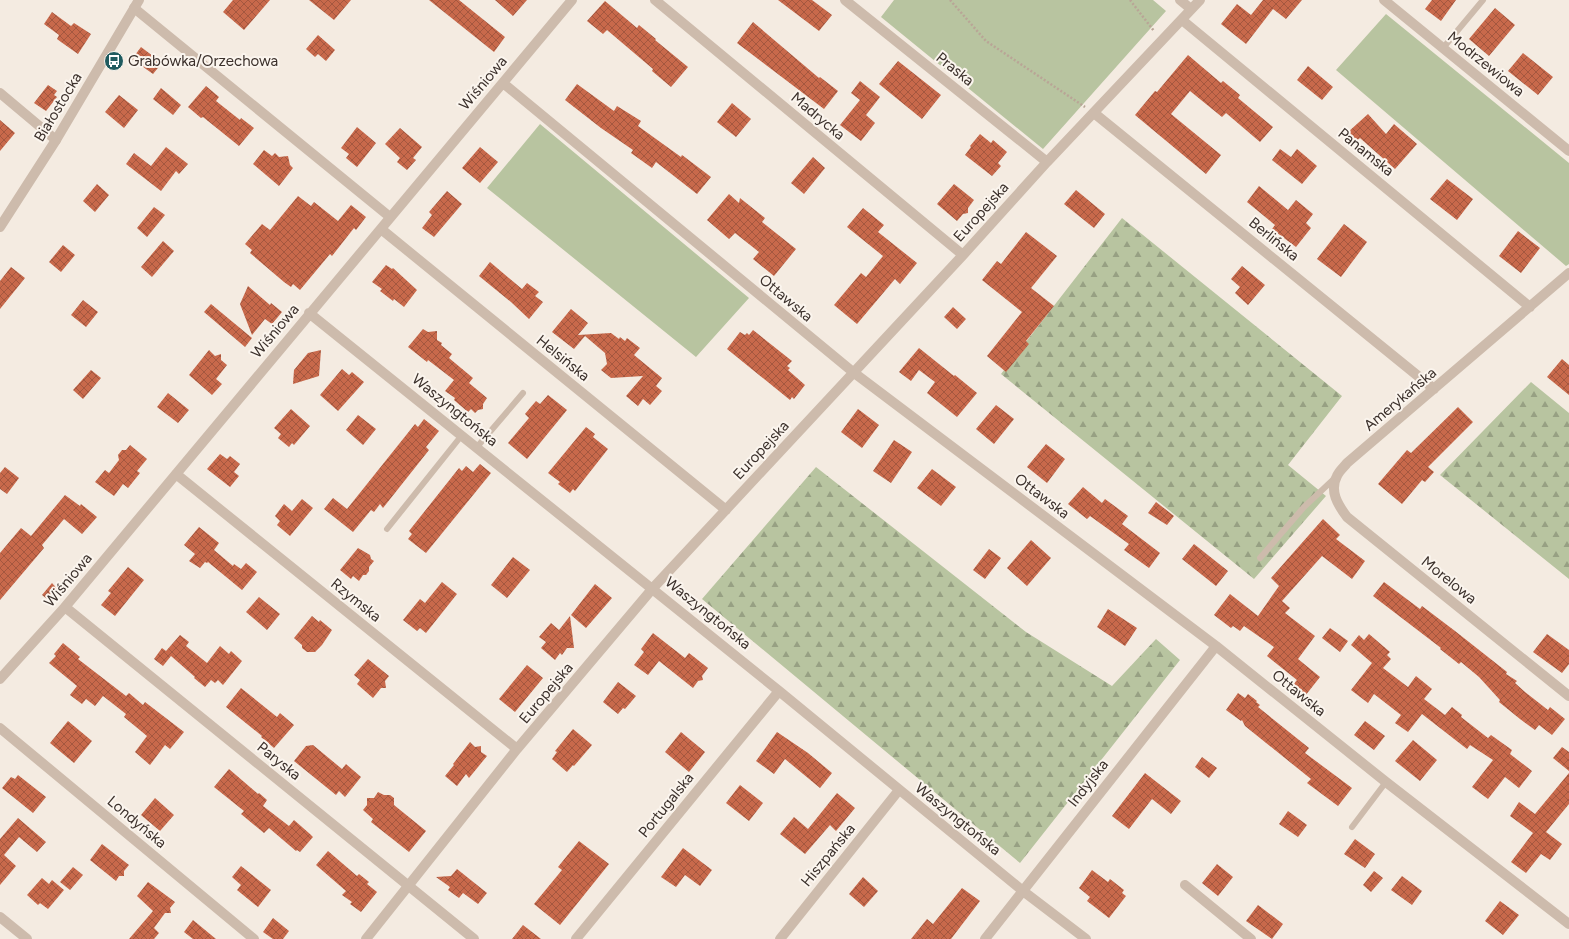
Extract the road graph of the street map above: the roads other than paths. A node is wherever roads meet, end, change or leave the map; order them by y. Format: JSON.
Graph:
{"nodes":[{"id":1,"x":572,"y":0,"type":"edge"},
{"id":2,"x":655,"y":0,"type":"edge"},
{"id":3,"x":845,"y":0,"type":"edge"},
{"id":4,"x":1180,"y":0,"type":"edge"},
{"id":5,"x":1200,"y":0,"type":"edge"},
{"id":6,"x":1384,"y":0,"type":"edge"},
{"id":7,"x":1483,"y":0,"type":"edge"},
{"id":8,"x":136,"y":4,"type":"edge"},
{"id":9,"x":1191,"y":9,"type":"junction"},
{"id":10,"x":1182,"y":20,"type":"junction"},
{"id":11,"x":1443,"y":48,"type":"junction"},
{"id":12,"x":503,"y":83,"type":"junction"},
{"id":13,"x":0,"y":94,"type":"edge"},
{"id":14,"x":1094,"y":112,"type":"junction"},
{"id":15,"x":56,"y":140,"type":"junction"},
{"id":16,"x":1569,"y":151,"type":"edge"},
{"id":17,"x":1047,"y":162,"type":"junction"},
{"id":18,"x":390,"y":217,"type":"junction"},
{"id":19,"x":0,"y":227,"type":"edge"},
{"id":20,"x":381,"y":229,"type":"junction"},
{"id":21,"x":963,"y":255,"type":"junction"},
{"id":22,"x":1569,"y":273,"type":"edge"},
{"id":23,"x":1530,"y":307,"type":"junction"},
{"id":24,"x":310,"y":313,"type":"junction"},
{"id":25,"x":853,"y":372,"type":"junction"},
{"id":26,"x":1434,"y":389,"type":"junction"},
{"id":27,"x":523,"y":393,"type":"dead end"},
{"id":28,"x":462,"y":435,"type":"junction"},
{"id":29,"x":477,"y":447,"type":"junction"},
{"id":30,"x":176,"y":474,"type":"junction"},
{"id":31,"x":1337,"y":476,"type":"junction"},
{"id":32,"x":726,"y":510,"type":"junction"},
{"id":33,"x":387,"y":529,"type":"dead end"},
{"id":34,"x":1260,"y":558,"type":"dead end"},
{"id":35,"x":653,"y":588,"type":"junction"},
{"id":36,"x":65,"y":607,"type":"junction"},
{"id":37,"x":1216,"y":646,"type":"junction"},
{"id":38,"x":0,"y":679,"type":"edge"},
{"id":39,"x":779,"y":690,"type":"junction"},
{"id":40,"x":1569,"y":696,"type":"edge"},
{"id":41,"x":0,"y":728,"type":"edge"},
{"id":42,"x":517,"y":750,"type":"junction"},
{"id":43,"x":1386,"y":782,"type":"junction"},
{"id":44,"x":899,"y":790,"type":"junction"},
{"id":45,"x":1352,"y":826,"type":"dead end"},
{"id":46,"x":1185,"y":885,"type":"dead end"},
{"id":47,"x":409,"y":886,"type":"junction"},
{"id":48,"x":1023,"y":891,"type":"junction"},
{"id":49,"x":0,"y":917,"type":"edge"},
{"id":50,"x":1569,"y":924,"type":"edge"},
{"id":51,"x":27,"y":939,"type":"edge"},
{"id":52,"x":254,"y":939,"type":"edge"},
{"id":53,"x":366,"y":939,"type":"edge"},
{"id":54,"x":474,"y":939,"type":"edge"},
{"id":55,"x":576,"y":939,"type":"edge"},
{"id":56,"x":780,"y":939,"type":"edge"},
{"id":57,"x":985,"y":939,"type":"edge"},
{"id":58,"x":1086,"y":939,"type":"edge"},
{"id":59,"x":1251,"y":939,"type":"edge"}],
"edges":[{"from":1,"to":12,"type":"street","name":"Wiśniowa"},
{"from":2,"to":21,"type":"street","name":"Madrycka"},
{"from":3,"to":17,"type":"street","name":"Praska"},
{"from":4,"to":9,"type":"street"},
{"from":5,"to":9,"type":"street","name":"Europejska"},
{"from":6,"to":11,"type":"street","name":"Modrzewiowa"},
{"from":7,"to":11,"type":"lane"},
{"from":8,"to":15,"type":"street","name":"Białostocka"},
{"from":8,"to":18,"type":"street"},
{"from":9,"to":10,"type":"street","name":"Europejska"},
{"from":10,"to":14,"type":"street","name":"Europejska"},
{"from":10,"to":23,"type":"street","name":"Panamska"},
{"from":11,"to":16,"type":"street","name":"Modrzewiowa"},
{"from":12,"to":18,"type":"street","name":"Wiśniowa"},
{"from":12,"to":25,"type":"street","name":"Ottawska"},
{"from":13,"to":15,"type":"street"},
{"from":14,"to":17,"type":"street","name":"Europejska"},
{"from":14,"to":26,"type":"street","name":"Berlińska"},
{"from":15,"to":19,"type":"street","name":"Białostocka"},
{"from":17,"to":21,"type":"street","name":"Europejska"},
{"from":18,"to":20,"type":"street","name":"Wiśniowa"},
{"from":20,"to":24,"type":"street","name":"Wiśniowa"},
{"from":20,"to":32,"type":"street","name":"Helsińska"},
{"from":21,"to":25,"type":"street","name":"Europejska"},
{"from":22,"to":23,"type":"street","name":"Amerykańska"},
{"from":23,"to":26,"type":"street","name":"Amerykańska"},
{"from":24,"to":28,"type":"street","name":"Waszyngtońska"},
{"from":24,"to":30,"type":"street","name":"Wiśniowa"},
{"from":25,"to":32,"type":"street","name":"Europejska"},
{"from":25,"to":37,"type":"street","name":"Ottawska"},
{"from":26,"to":31,"type":"street","name":"Amerykańska"},
{"from":27,"to":29,"type":"lane"},
{"from":28,"to":29,"type":"street","name":"Waszyngtońska"},
{"from":28,"to":33,"type":"lane"},
{"from":29,"to":35,"type":"street","name":"Waszyngtońska"},
{"from":30,"to":36,"type":"street","name":"Wiśniowa"},
{"from":30,"to":42,"type":"street","name":"Rzymska"},
{"from":31,"to":34,"type":"lane","name":"Amerykańska"},
{"from":31,"to":40,"type":"street","name":"Morelowa"},
{"from":32,"to":35,"type":"street","name":"Europejska"},
{"from":35,"to":39,"type":"street","name":"Waszyngtońska"},
{"from":35,"to":42,"type":"street","name":"Europejska"},
{"from":36,"to":38,"type":"street","name":"Wiśniowa"},
{"from":36,"to":47,"type":"street","name":"Paryska"},
{"from":37,"to":43,"type":"street","name":"Ottawska"},
{"from":37,"to":48,"type":"street","name":"Indyjska"},
{"from":39,"to":44,"type":"street","name":"Waszyngtońska"},
{"from":39,"to":55,"type":"street","name":"Portugalska"},
{"from":41,"to":52,"type":"street","name":"Londyńska"},
{"from":42,"to":47,"type":"street","name":"Europejska"},
{"from":43,"to":45,"type":"lane"},
{"from":43,"to":50,"type":"street","name":"Ottawska"},
{"from":44,"to":48,"type":"street","name":"Waszyngtońska"},
{"from":44,"to":56,"type":"street","name":"Hiszpańska"},
{"from":46,"to":59,"type":"street"},
{"from":47,"to":53,"type":"street","name":"Europejska"},
{"from":47,"to":54,"type":"street","name":"Paryska"},
{"from":48,"to":57,"type":"street","name":"Indyjska"},
{"from":48,"to":58,"type":"street","name":"Waszyngtońska"},
{"from":49,"to":51,"type":"street"}]}
